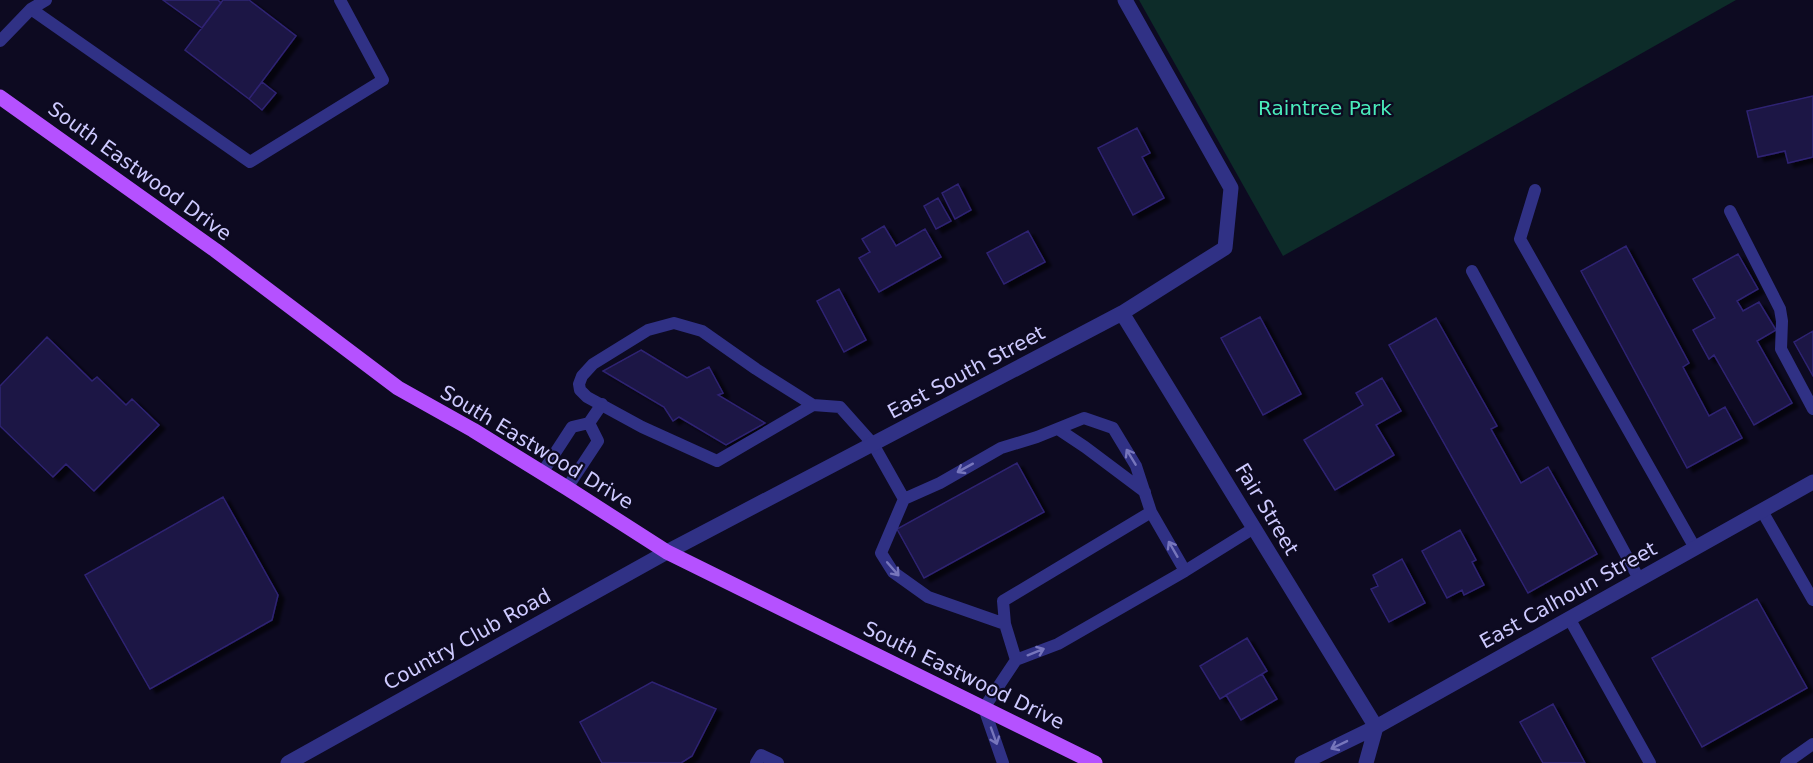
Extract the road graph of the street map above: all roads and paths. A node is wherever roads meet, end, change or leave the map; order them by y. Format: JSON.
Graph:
{"nodes":[{"id":1,"x":46,"y":0,"type":"edge"},
{"id":2,"x":340,"y":0,"type":"edge"},
{"id":3,"x":1125,"y":0,"type":"edge"},
{"id":4,"x":31,"y":9,"type":"junction"},
{"id":5,"x":0,"y":41,"type":"edge"},
{"id":6,"x":0,"y":97,"type":"edge"},
{"id":7,"x":1535,"y":190,"type":"dead end"},
{"id":8,"x":1730,"y":211,"type":"dead end"},
{"id":9,"x":1472,"y":271,"type":"dead end"},
{"id":10,"x":1122,"y":313,"type":"junction"},
{"id":11,"x":602,"y":404,"type":"junction"},
{"id":12,"x":813,"y":405,"type":"junction"},
{"id":13,"x":1813,"y":409,"type":"edge"},
{"id":14,"x":588,"y":423,"type":"junction"},
{"id":15,"x":1058,"y":429,"type":"junction"},
{"id":16,"x":873,"y":444,"type":"junction"},
{"id":17,"x":542,"y":473,"type":"junction"},
{"id":18,"x":1813,"y":482,"type":"edge"},
{"id":19,"x":567,"y":488,"type":"junction"},
{"id":20,"x":1145,"y":492,"type":"junction"},
{"id":21,"x":904,"y":499,"type":"junction"},
{"id":22,"x":1762,"y":511,"type":"junction"},
{"id":23,"x":1151,"y":512,"type":"junction"},
{"id":24,"x":1254,"y":528,"type":"junction"},
{"id":25,"x":1695,"y":548,"type":"junction"},
{"id":26,"x":667,"y":552,"type":"junction"},
{"id":27,"x":1185,"y":571,"type":"junction"},
{"id":28,"x":1639,"y":579,"type":"junction"},
{"id":29,"x":1813,"y":600,"type":"edge"},
{"id":30,"x":1569,"y":618,"type":"junction"},
{"id":31,"x":1005,"y":624,"type":"junction"},
{"id":32,"x":1016,"y":660,"type":"junction"},
{"id":33,"x":984,"y":708,"type":"junction"},
{"id":34,"x":1376,"y":727,"type":"junction"},
{"id":35,"x":1813,"y":744,"type":"edge"},
{"id":36,"x":288,"y":763,"type":"edge"},
{"id":37,"x":756,"y":763,"type":"edge"},
{"id":38,"x":778,"y":763,"type":"edge"},
{"id":39,"x":1004,"y":763,"type":"edge"},
{"id":40,"x":1094,"y":763,"type":"edge"},
{"id":41,"x":1302,"y":763,"type":"edge"},
{"id":42,"x":1366,"y":763,"type":"edge"},
{"id":43,"x":1650,"y":763,"type":"edge"},
{"id":44,"x":1786,"y":763,"type":"edge"}],
"edges":[{"from":1,"to":4,"type":"lane"},
{"from":2,"to":4,"type":"lane"},
{"from":3,"to":10,"type":"street","name":"East South Street"},
{"from":4,"to":5,"type":"lane"},
{"from":6,"to":17,"type":"main road","name":"South Eastwood Drive"},
{"from":7,"to":25,"type":"lane"},
{"from":8,"to":13,"type":"lane"},
{"from":9,"to":28,"type":"lane"},
{"from":10,"to":16,"type":"street","name":"East South Street"},
{"from":10,"to":24,"type":"street","name":"Fair Street"},
{"from":11,"to":12,"type":"lane"},
{"from":11,"to":12,"type":"lane"},
{"from":11,"to":14,"type":"lane"},
{"from":12,"to":16,"type":"lane"},
{"from":14,"to":17,"type":"lane"},
{"from":14,"to":19,"type":"lane"},
{"from":15,"to":20,"type":"lane"},
{"from":20,"to":15,"type":"lane","one_way":true},
{"from":15,"to":21,"type":"lane","one_way":true},
{"from":16,"to":21,"type":"lane"},
{"from":16,"to":26,"type":"street","name":"East South Street"},
{"from":17,"to":19,"type":"main road","name":"South Eastwood Drive"},
{"from":18,"to":22,"type":"street","name":"East Calhoun Street"},
{"from":19,"to":26,"type":"main road","name":"South Eastwood Drive"},
{"from":20,"to":23,"type":"lane"},
{"from":21,"to":31,"type":"lane","one_way":true},
{"from":22,"to":25,"type":"street","name":"East Calhoun Street"},
{"from":22,"to":29,"type":"lane"},
{"from":27,"to":23,"type":"lane","one_way":true},
{"from":23,"to":31,"type":"lane"},
{"from":24,"to":27,"type":"lane"},
{"from":24,"to":34,"type":"street","name":"Fair Street"},
{"from":25,"to":28,"type":"street","name":"East Calhoun Street"},
{"from":26,"to":33,"type":"main road","name":"South Eastwood Drive"},
{"from":26,"to":36,"type":"street","name":"Country Club Road"},
{"from":32,"to":27,"type":"lane","one_way":true},
{"from":28,"to":30,"type":"street","name":"East Calhoun Street"},
{"from":30,"to":34,"type":"street","name":"East Calhoun Street"},
{"from":30,"to":43,"type":"lane"},
{"from":31,"to":32,"type":"lane"},
{"from":32,"to":33,"type":"lane"},
{"from":33,"to":39,"type":"lane","one_way":true},
{"from":33,"to":40,"type":"main road","name":"South Eastwood Drive"},
{"from":34,"to":41,"type":"street","name":"East Calhoun Street","one_way":true},
{"from":34,"to":42,"type":"street"},
{"from":35,"to":44,"type":"lane"},
{"from":37,"to":38,"type":"lane"}]}
